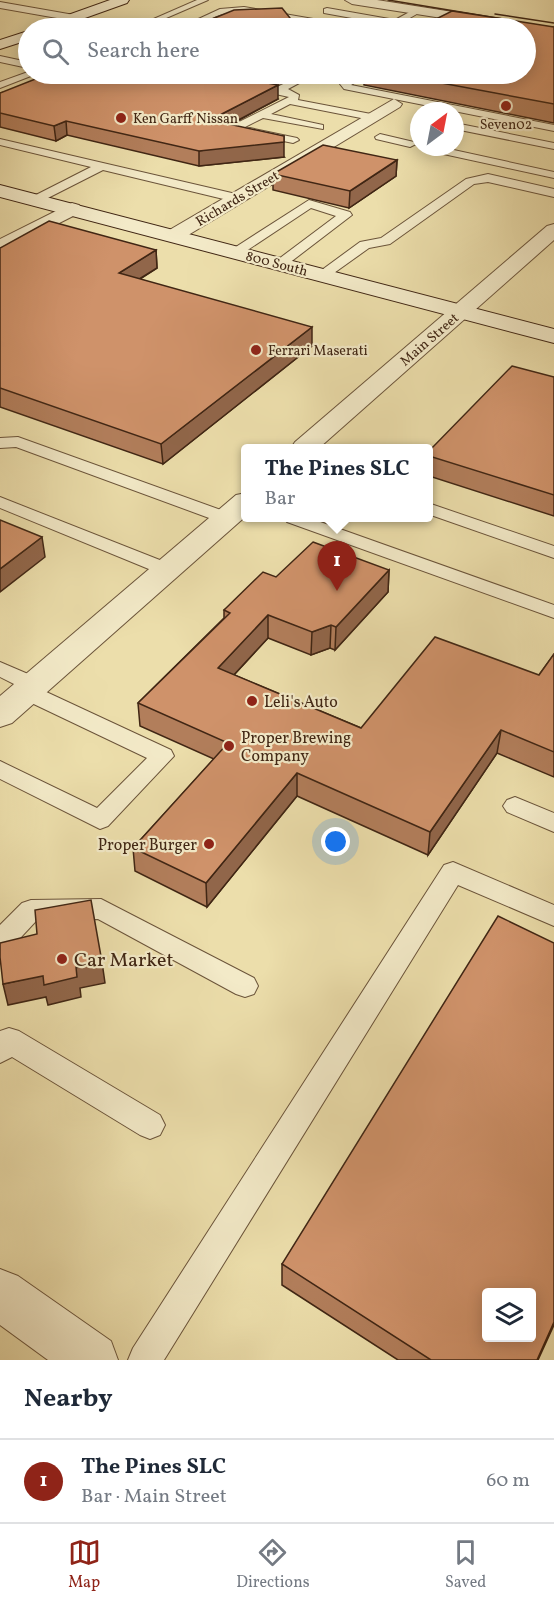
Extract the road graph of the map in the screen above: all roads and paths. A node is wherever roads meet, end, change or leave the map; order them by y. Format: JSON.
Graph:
{"nodes":[{"id":1,"x":122,"y":0,"type":"edge"},
{"id":2,"x":204,"y":0,"type":"edge"},
{"id":3,"x":352,"y":0,"type":"edge"},
{"id":4,"x":439,"y":0,"type":"edge"},
{"id":5,"x":0,"y":5,"type":"edge"},
{"id":6,"x":323,"y":10,"type":"dead end"},
{"id":7,"x":418,"y":11,"type":"junction"},
{"id":8,"x":457,"y":17,"type":"joint"},
{"id":9,"x":74,"y":18,"type":"joint"},
{"id":10,"x":162,"y":18,"type":"edge"},
{"id":11,"x":208,"y":18,"type":"edge"},
{"id":12,"x":290,"y":18,"type":"edge"},
{"id":13,"x":369,"y":18,"type":"edge"},
{"id":14,"x":405,"y":18,"type":"edge"},
{"id":15,"x":463,"y":18,"type":"edge"},
{"id":16,"x":554,"y":18,"type":"edge"},
{"id":17,"x":536,"y":29,"type":"edge"},
{"id":18,"x":554,"y":32,"type":"edge"},
{"id":19,"x":18,"y":39,"type":"edge"},
{"id":20,"x":0,"y":45,"type":"edge"},
{"id":21,"x":0,"y":59,"type":"edge"},
{"id":22,"x":18,"y":63,"type":"edge"},
{"id":23,"x":18,"y":79,"type":"edge"},
{"id":24,"x":248,"y":84,"type":"edge"},
{"id":25,"x":291,"y":84,"type":"edge"},
{"id":26,"x":345,"y":84,"type":"edge"},
{"id":27,"x":0,"y":86,"type":"edge"},
{"id":28,"x":279,"y":90,"type":"junction"},
{"id":29,"x":290,"y":101,"type":"junction"},
{"id":30,"x":394,"y":104,"type":"dead end"},
{"id":31,"x":262,"y":115,"type":"junction"},
{"id":32,"x":371,"y":117,"type":"junction"},
{"id":33,"x":319,"y":127,"type":"dead end"},
{"id":34,"x":464,"y":128,"type":"edge"},
{"id":35,"x":554,"y":128,"type":"edge"},
{"id":36,"x":380,"y":137,"type":"dead end"},
{"id":37,"x":293,"y":140,"type":"dead end"},
{"id":38,"x":0,"y":142,"type":"edge"},
{"id":39,"x":410,"y":142,"type":"edge"},
{"id":40,"x":554,"y":146,"type":"edge"},
{"id":41,"x":464,"y":155,"type":"edge"},
{"id":42,"x":101,"y":166,"type":"junction"},
{"id":43,"x":554,"y":175,"type":"edge"},
{"id":44,"x":0,"y":191,"type":"edge"},
{"id":45,"x":554,"y":193,"type":"edge"},
{"id":46,"x":236,"y":198,"type":"junction"},
{"id":47,"x":36,"y":200,"type":"junction"},
{"id":48,"x":72,"y":210,"type":"junction"},
{"id":49,"x":554,"y":230,"type":"edge"},
{"id":50,"x":173,"y":236,"type":"junction"},
{"id":51,"x":0,"y":247,"type":"edge"},
{"id":52,"x":235,"y":252,"type":"junction"},
{"id":53,"x":279,"y":264,"type":"junction"},
{"id":54,"x":322,"y":275,"type":"junction"},
{"id":55,"x":462,"y":311,"type":"junction"},
{"id":56,"x":554,"y":336,"type":"edge"},
{"id":57,"x":0,"y":443,"type":"edge"},
{"id":58,"x":309,"y":444,"type":"edge"},
{"id":59,"x":0,"y":502,"type":"edge"},
{"id":60,"x":236,"y":509,"type":"edge"},
{"id":61,"x":433,"y":509,"type":"edge"},
{"id":62,"x":304,"y":522,"type":"edge"},
{"id":63,"x":554,"y":552,"type":"edge"},
{"id":64,"x":168,"y":570,"type":"junction"},
{"id":65,"x":554,"y":612,"type":"edge"},
{"id":66,"x":0,"y":669,"type":"edge"},
{"id":67,"x":31,"y":689,"type":"junction"},
{"id":68,"x":0,"y":716,"type":"edge"},
{"id":69,"x":0,"y":769,"type":"edge"},
{"id":70,"x":515,"y":806,"type":"dead end"},
{"id":71,"x":554,"y":823,"type":"edge"},
{"id":72,"x":554,"y":916,"type":"edge"},
{"id":73,"x":0,"y":942,"type":"edge"},
{"id":74,"x":245,"y":986,"type":"dead end"},
{"id":75,"x":3,"y":1042,"type":"edge"},
{"id":76,"x":150,"y":1125,"type":"dead end"},
{"id":77,"x":0,"y":1294,"type":"edge"},
{"id":78,"x":92,"y":1360,"type":"edge"},
{"id":79,"x":145,"y":1360,"type":"edge"}],
"edges":[{"from":1,"to":9,"type":"street"},
{"from":2,"to":10,"type":"lane"},
{"from":3,"to":7,"type":"street"},
{"from":4,"to":16,"type":"street"},
{"from":5,"to":9,"type":"lane"},
{"from":6,"to":13,"type":"lane"},
{"from":7,"to":8,"type":"street"},
{"from":7,"to":14,"type":"lane"},
{"from":8,"to":15,"type":"street"},
{"from":11,"to":12,"type":"lane"},
{"from":17,"to":18,"type":"street"},
{"from":19,"to":20,"type":"street"},
{"from":21,"to":22,"type":"lane"},
{"from":23,"to":27,"type":"lane"},
{"from":24,"to":28,"type":"lane"},
{"from":25,"to":28,"type":"lane"},
{"from":26,"to":35,"type":"lane"},
{"from":28,"to":29,"type":"lane"},
{"from":29,"to":31,"type":"lane"},
{"from":29,"to":32,"type":"lane"},
{"from":30,"to":32,"type":"street","name":"Richards Street"},
{"from":31,"to":33,"type":"lane"},
{"from":31,"to":37,"type":"lane"},
{"from":32,"to":46,"type":"street","name":"Richards Street"},
{"from":34,"to":40,"type":"lane"},
{"from":36,"to":39,"type":"lane"},
{"from":38,"to":42,"type":"lane"},
{"from":41,"to":43,"type":"lane"},
{"from":42,"to":46,"type":"lane"},
{"from":42,"to":47,"type":"lane"},
{"from":44,"to":47,"type":"street","name":"800 South"},
{"from":45,"to":54,"type":"lane"},
{"from":46,"to":50,"type":"street","name":"Richards Street"},
{"from":47,"to":48,"type":"street","name":"800 South"},
{"from":48,"to":50,"type":"street","name":"800 South"},
{"from":48,"to":51,"type":"street"},
{"from":49,"to":55,"type":"street","name":"Main Street"},
{"from":50,"to":52,"type":"street","name":"800 South"},
{"from":52,"to":53,"type":"street","name":"800 South"},
{"from":52,"to":53,"type":"lane"},
{"from":53,"to":54,"type":"street","name":"800 South"},
{"from":54,"to":55,"type":"street","name":"800 South"},
{"from":55,"to":56,"type":"street","name":"800 South"},
{"from":55,"to":58,"type":"street","name":"Main Street"},
{"from":57,"to":60,"type":"lane"},
{"from":59,"to":64,"type":"lane"},
{"from":60,"to":64,"type":"street"},
{"from":61,"to":63,"type":"lane"},
{"from":62,"to":65,"type":"lane"},
{"from":64,"to":67,"type":"street"},
{"from":66,"to":67,"type":"lane"},
{"from":67,"to":68,"type":"street"},
{"from":67,"to":69,"type":"lane"},
{"from":70,"to":71,"type":"lane"},
{"from":72,"to":79,"type":"lane"},
{"from":73,"to":74,"type":"lane"},
{"from":75,"to":76,"type":"lane"},
{"from":77,"to":78,"type":"street"}]}
